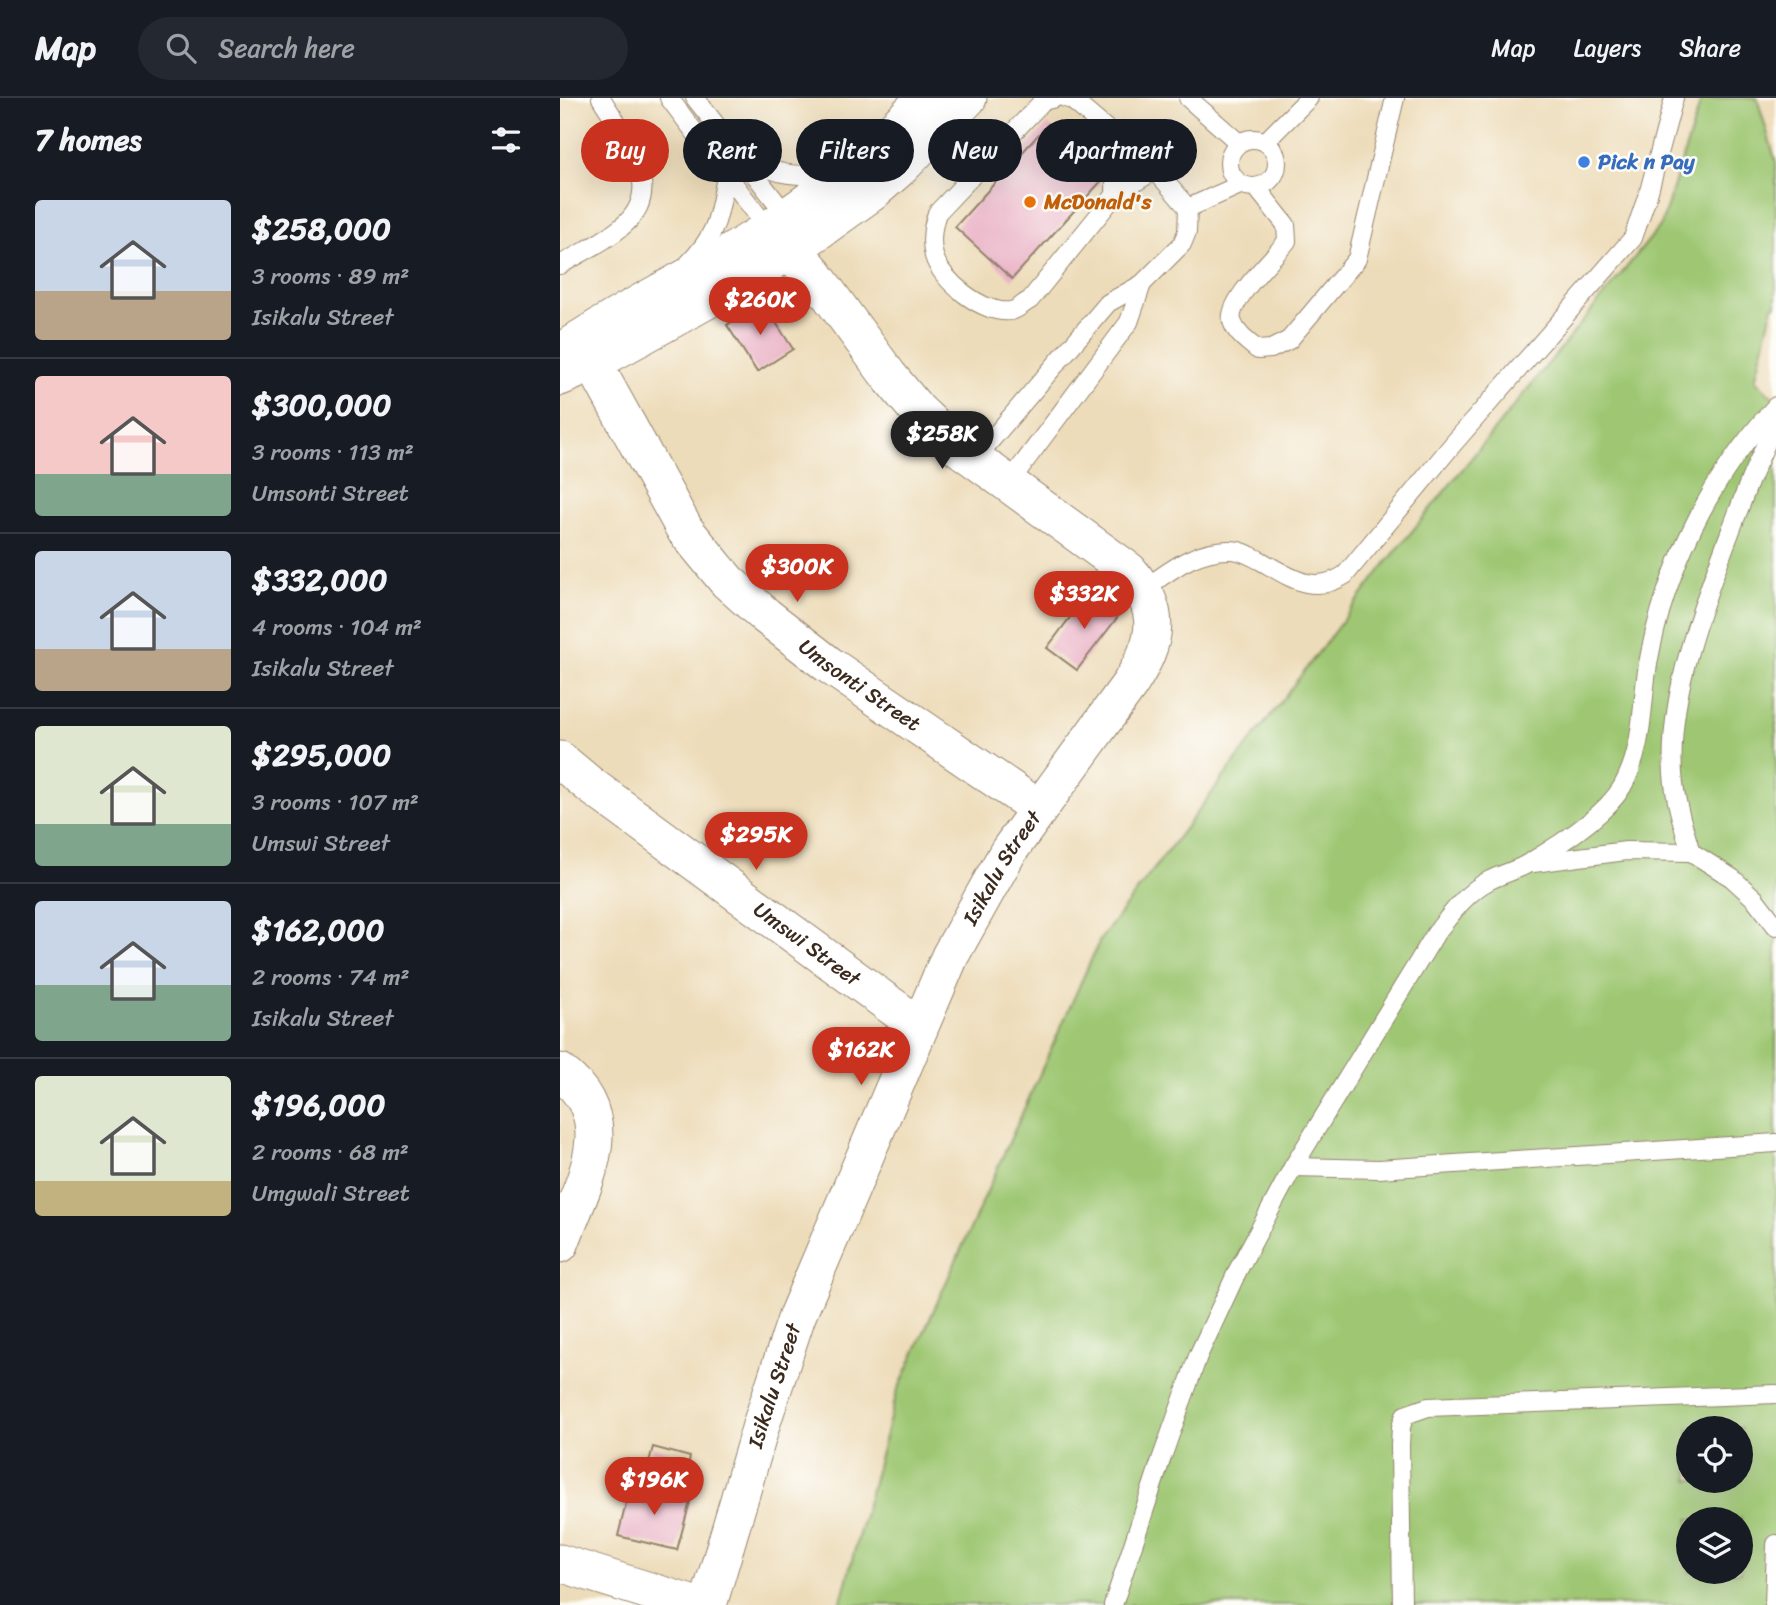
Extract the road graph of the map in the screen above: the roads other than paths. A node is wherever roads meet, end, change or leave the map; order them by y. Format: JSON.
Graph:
{"nodes":[{"id":1,"x":601,"y":98,"type":"edge"},
{"id":2,"x":669,"y":98,"type":"edge"},
{"id":3,"x":695,"y":98,"type":"edge"},
{"id":4,"x":925,"y":98,"type":"edge"},
{"id":5,"x":968,"y":98,"type":"edge"},
{"id":6,"x":1055,"y":98,"type":"edge"},
{"id":7,"x":1065,"y":98,"type":"edge"},
{"id":8,"x":1188,"y":98,"type":"edge"},
{"id":9,"x":1309,"y":98,"type":"edge"},
{"id":10,"x":1395,"y":98,"type":"edge"},
{"id":11,"x":1674,"y":98,"type":"edge"},
{"id":12,"x":685,"y":119,"type":"edge"},
{"id":13,"x":711,"y":119,"type":"edge"},
{"id":14,"x":904,"y":119,"type":"edge"},
{"id":15,"x":1095,"y":119,"type":"edge"},
{"id":16,"x":1266,"y":141,"type":"junction"},
{"id":17,"x":1239,"y":143,"type":"junction"},
{"id":18,"x":725,"y":182,"type":"edge"},
{"id":19,"x":736,"y":182,"type":"edge"},
{"id":20,"x":753,"y":182,"type":"edge"},
{"id":21,"x":840,"y":182,"type":"edge"},
{"id":22,"x":1115,"y":182,"type":"edge"},
{"id":23,"x":1136,"y":182,"type":"edge"},
{"id":24,"x":1165,"y":182,"type":"edge"},
{"id":25,"x":1249,"y":185,"type":"junction"},
{"id":26,"x":1115,"y":195,"type":"junction"},
{"id":27,"x":1188,"y":208,"type":"junction"},
{"id":28,"x":791,"y":241,"type":"junction"},
{"id":29,"x":560,"y":265,"type":"edge"},
{"id":30,"x":1142,"y":284,"type":"junction"},
{"id":31,"x":663,"y":289,"type":"junction"},
{"id":32,"x":578,"y":351,"type":"edge"},
{"id":33,"x":560,"y":377,"type":"edge"},
{"id":34,"x":1776,"y":406,"type":"edge"},
{"id":35,"x":1776,"y":415,"type":"edge"},
{"id":36,"x":975,"y":460,"type":"junction"},
{"id":37,"x":1008,"y":484,"type":"junction"},
{"id":38,"x":1144,"y":589,"type":"junction"},
{"id":39,"x":560,"y":760,"type":"edge"},
{"id":40,"x":1038,"y":808,"type":"junction"},
{"id":41,"x":1692,"y":852,"type":"junction"},
{"id":42,"x":1526,"y":865,"type":"junction"},
{"id":43,"x":1776,"y":926,"type":"edge"},
{"id":44,"x":919,"y":1026,"type":"junction"},
{"id":45,"x":560,"y":1072,"type":"edge"},
{"id":46,"x":1776,"y":1143,"type":"edge"},
{"id":47,"x":1293,"y":1167,"type":"junction"},
{"id":48,"x":560,"y":1244,"type":"edge"},
{"id":49,"x":1776,"y":1394,"type":"edge"},
{"id":50,"x":1776,"y":1544,"type":"edge"},
{"id":51,"x":560,"y":1563,"type":"edge"},
{"id":52,"x":694,"y":1605,"type":"edge"},
{"id":53,"x":708,"y":1605,"type":"edge"},
{"id":54,"x":1113,"y":1605,"type":"edge"},
{"id":55,"x":1402,"y":1605,"type":"edge"},
{"id":56,"x":1774,"y":1605,"type":"edge"}],
"edges":[{"from":1,"to":29,"type":"lane"},
{"from":2,"to":12,"type":"lane"},
{"from":3,"to":13,"type":"lane"},
{"from":4,"to":14,"type":"street"},
{"from":5,"to":28,"type":"street"},
{"from":6,"to":26,"type":"lane"},
{"from":7,"to":15,"type":"lane"},
{"from":8,"to":17,"type":"lane"},
{"from":9,"to":16,"type":"lane"},
{"from":10,"to":25,"type":"lane"},
{"from":11,"to":38,"type":"lane"},
{"from":16,"to":17,"type":"lane"},
{"from":16,"to":25,"type":"lane"},
{"from":17,"to":25,"type":"lane"},
{"from":18,"to":31,"type":"lane"},
{"from":19,"to":28,"type":"lane"},
{"from":20,"to":28,"type":"lane"},
{"from":21,"to":28,"type":"street"},
{"from":22,"to":26,"type":"lane"},
{"from":23,"to":26,"type":"lane"},
{"from":24,"to":27,"type":"lane"},
{"from":25,"to":27,"type":"lane"},
{"from":27,"to":30,"type":"lane"},
{"from":28,"to":31,"type":"street"},
{"from":28,"to":32,"type":"street"},
{"from":28,"to":36,"type":"street","name":"Isikalu Street"},
{"from":30,"to":36,"type":"lane"},
{"from":30,"to":37,"type":"lane"},
{"from":31,"to":32,"type":"street"},
{"from":32,"to":33,"type":"street"},
{"from":32,"to":40,"type":"street","name":"Umsonti Street"},
{"from":34,"to":42,"type":"lane"},
{"from":35,"to":41,"type":"lane"},
{"from":36,"to":37,"type":"street","name":"Isikalu Street"},
{"from":37,"to":38,"type":"street","name":"Isikalu Street"},
{"from":38,"to":40,"type":"street","name":"Isikalu Street"},
{"from":39,"to":44,"type":"street","name":"Umswi Street"},
{"from":40,"to":44,"type":"street","name":"Isikalu Street"},
{"from":41,"to":42,"type":"lane"},
{"from":41,"to":43,"type":"lane"},
{"from":42,"to":47,"type":"lane"},
{"from":44,"to":53,"type":"street","name":"Isikalu Street"},
{"from":45,"to":48,"type":"street"},
{"from":46,"to":47,"type":"lane"},
{"from":47,"to":54,"type":"lane"},
{"from":49,"to":55,"type":"lane"},
{"from":50,"to":56,"type":"lane"},
{"from":51,"to":52,"type":"street"}]}
